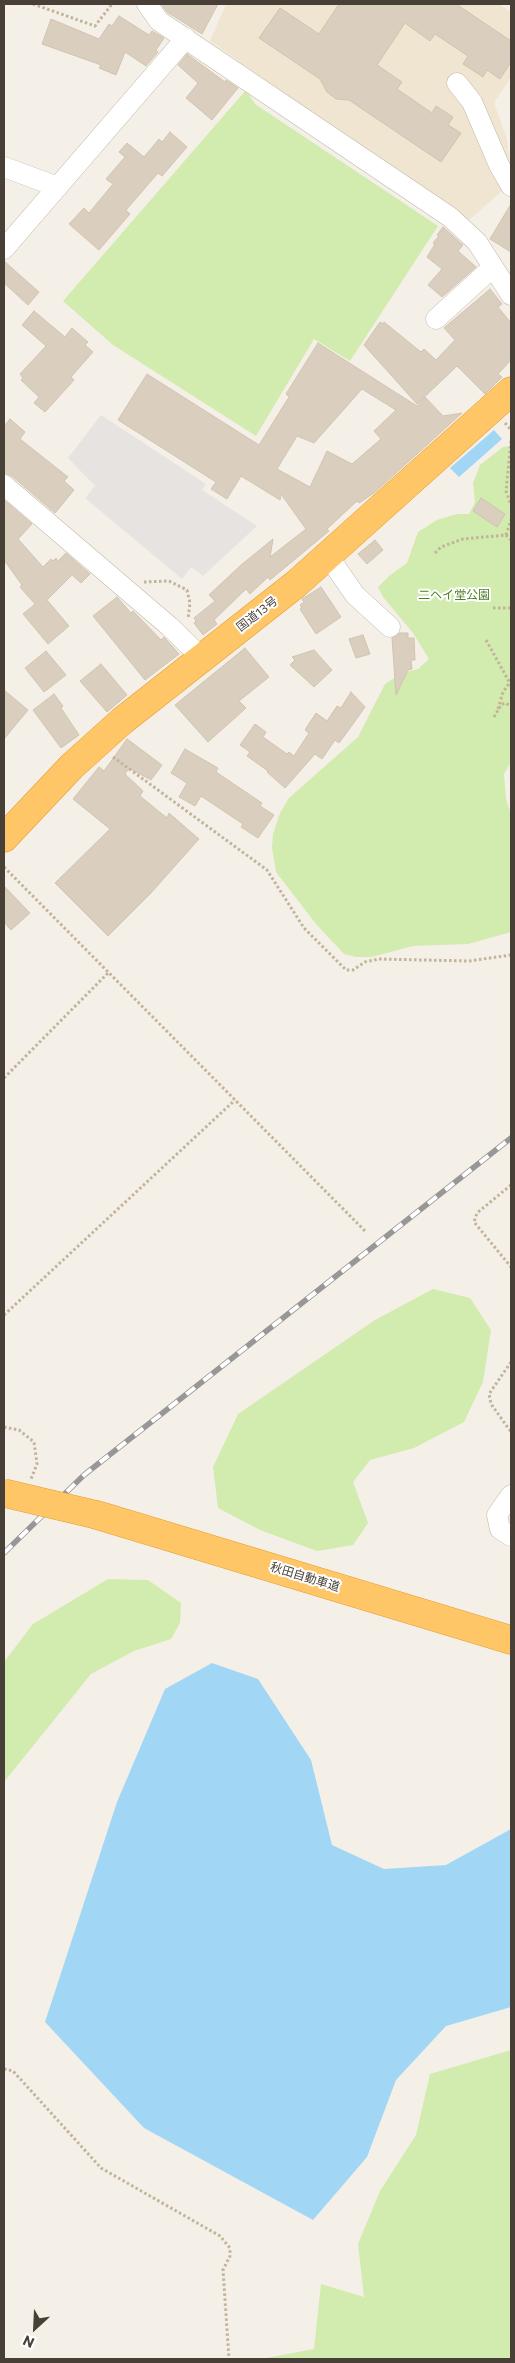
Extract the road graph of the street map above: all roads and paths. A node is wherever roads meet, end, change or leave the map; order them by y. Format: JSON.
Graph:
{"nodes":[{"id":1,"x":32,"y":4,"type":"edge"},
{"id":2,"x":112,"y":4,"type":"edge"},
{"id":3,"x":147,"y":4,"type":"edge"},
{"id":4,"x":186,"y":38,"type":"junction"},
{"id":5,"x":457,"y":83,"type":"dead end"},
{"id":6,"x":4,"y":166,"type":"edge"},
{"id":7,"x":511,"y":186,"type":"edge"},
{"id":8,"x":58,"y":187,"type":"junction"},
{"id":9,"x":4,"y":249,"type":"edge"},
{"id":10,"x":492,"y":268,"type":"junction"},
{"id":11,"x":511,"y":295,"type":"edge"},
{"id":12,"x":436,"y":319,"type":"dead end"},
{"id":13,"x":511,"y":391,"type":"edge"},
{"id":14,"x":511,"y":440,"type":"edge"},
{"id":15,"x":4,"y":485,"type":"edge"},
{"id":16,"x":511,"y":506,"type":"edge"},
{"id":17,"x":511,"y":520,"type":"edge"},
{"id":18,"x":506,"y":535,"type":"junction"},
{"id":19,"x":511,"y":540,"type":"edge"},
{"id":20,"x":435,"y":553,"type":"dead end"},
{"id":21,"x":328,"y":556,"type":"junction"},
{"id":22,"x":130,"y":593,"type":"junction"},
{"id":23,"x":492,"y":608,"type":"dead end"},
{"id":24,"x":511,"y":608,"type":"edge"},
{"id":25,"x":390,"y":627,"type":"dead end"},
{"id":26,"x":182,"y":639,"type":"junction"},
{"id":27,"x":486,"y":640,"type":"dead end"},
{"id":28,"x":202,"y":658,"type":"junction"},
{"id":29,"x":511,"y":684,"type":"edge"},
{"id":30,"x":511,"y":706,"type":"edge"},
{"id":31,"x":498,"y":709,"type":"junction"},
{"id":32,"x":494,"y":717,"type":"dead end"},
{"id":33,"x":96,"y":744,"type":"junction"},
{"id":34,"x":4,"y":838,"type":"edge"},
{"id":35,"x":4,"y":866,"type":"edge"},
{"id":36,"x":511,"y":955,"type":"edge"},
{"id":37,"x":109,"y":972,"type":"junction"},
{"id":38,"x":4,"y":1078,"type":"edge"},
{"id":39,"x":236,"y":1100,"type":"junction"},
{"id":40,"x":511,"y":1185,"type":"edge"},
{"id":41,"x":365,"y":1231,"type":"dead end"},
{"id":42,"x":511,"y":1267,"type":"edge"},
{"id":43,"x":4,"y":1316,"type":"edge"},
{"id":44,"x":511,"y":1362,"type":"edge"},
{"id":45,"x":4,"y":1427,"type":"edge"},
{"id":46,"x":511,"y":1432,"type":"edge"},
{"id":47,"x":16,"y":1488,"type":"edge"},
{"id":48,"x":511,"y":1495,"type":"edge"},
{"id":49,"x":97,"y":1515,"type":"junction"},
{"id":50,"x":511,"y":1536,"type":"edge"},
{"id":51,"x":511,"y":1622,"type":"edge"},
{"id":52,"x":511,"y":1640,"type":"edge"},
{"id":53,"x":4,"y":2069,"type":"edge"},
{"id":54,"x":229,"y":2359,"type":"edge"}],
"edges":[{"from":1,"to":2,"type":"path"},
{"from":3,"to":4,"type":"street"},
{"from":4,"to":8,"type":"street"},
{"from":4,"to":10,"type":"street"},
{"from":5,"to":7,"type":"street"},
{"from":6,"to":8,"type":"street"},
{"from":8,"to":9,"type":"street"},
{"from":10,"to":11,"type":"street"},
{"from":10,"to":12,"type":"street"},
{"from":13,"to":21,"type":"highway","name":"国道13号"},
{"from":14,"to":16,"type":"path"},
{"from":15,"to":22,"type":"street"},
{"from":17,"to":18,"type":"path"},
{"from":18,"to":19,"type":"path"},
{"from":18,"to":20,"type":"path"},
{"from":21,"to":25,"type":"street"},
{"from":21,"to":28,"type":"highway","name":"国道13号"},
{"from":22,"to":26,"type":"street"},
{"from":22,"to":26,"type":"path"},
{"from":23,"to":24,"type":"path"},
{"from":26,"to":28,"type":"street"},
{"from":27,"to":29,"type":"path"},
{"from":28,"to":33,"type":"highway","name":"国道13号"},
{"from":29,"to":31,"type":"path"},
{"from":30,"to":31,"type":"path"},
{"from":31,"to":32,"type":"path"},
{"from":33,"to":34,"type":"highway","name":"国道13号"},
{"from":33,"to":36,"type":"path"},
{"from":35,"to":37,"type":"path"},
{"from":37,"to":38,"type":"path"},
{"from":37,"to":39,"type":"path"},
{"from":39,"to":41,"type":"path"},
{"from":39,"to":43,"type":"path"},
{"from":40,"to":42,"type":"path"},
{"from":44,"to":46,"type":"path"},
{"from":45,"to":47,"type":"path"},
{"from":47,"to":49,"type":"highway","name":"秋田自動車道","bridge":true},
{"from":48,"to":50,"type":"street"},
{"from":49,"to":51,"type":"highway","name":"秋田自動車道"},
{"from":49,"to":52,"type":"highway","name":"秋田自動車道"},
{"from":53,"to":54,"type":"path"}]}
